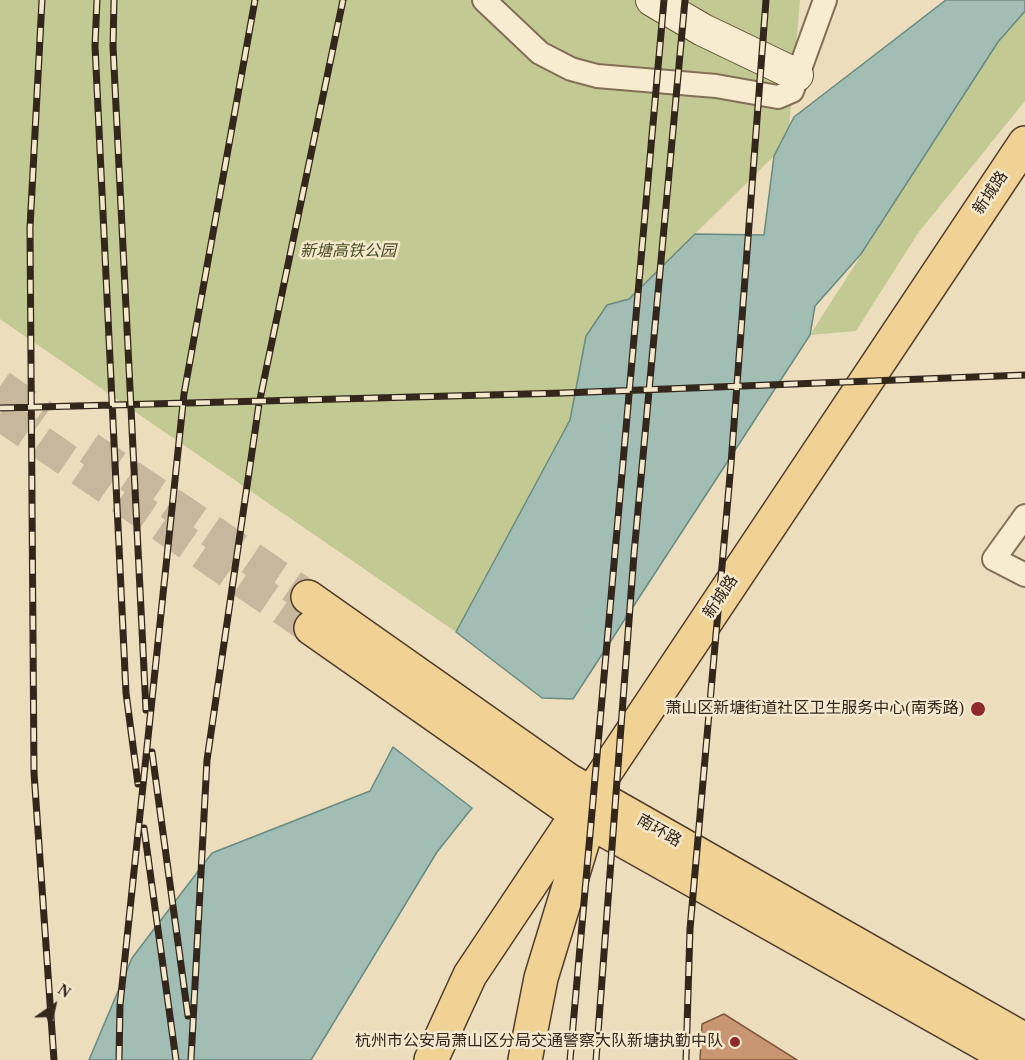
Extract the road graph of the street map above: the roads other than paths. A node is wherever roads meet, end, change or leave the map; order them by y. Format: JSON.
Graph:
{"nodes":[{"id":1,"x":484,"y":0,"type":"edge"},
{"id":2,"x":652,"y":0,"type":"edge"},
{"id":3,"x":825,"y":0,"type":"edge"},
{"id":4,"x":797,"y":75,"type":"junction"},
{"id":5,"x":1025,"y":143,"type":"edge"},
{"id":6,"x":1025,"y":171,"type":"edge"},
{"id":7,"x":1025,"y":516,"type":"edge"},
{"id":8,"x":1025,"y":575,"type":"edge"},
{"id":9,"x":310,"y":613,"type":"tunnel mouth"},
{"id":10,"x":591,"y":807,"type":"junction"},
{"id":11,"x":1025,"y":1040,"type":"edge"},
{"id":12,"x":431,"y":1060,"type":"edge"},
{"id":13,"x":525,"y":1060,"type":"edge"},
{"id":14,"x":1013,"y":1060,"type":"edge"}],
"edges":[{"from":1,"to":4,"type":"street"},
{"from":2,"to":4,"type":"street"},
{"from":3,"to":4,"type":"street"},
{"from":5,"to":10,"type":"main road","name":"新城路"},
{"from":6,"to":10,"type":"main road","name":"新城路"},
{"from":7,"to":8,"type":"street"},
{"from":9,"to":10,"type":"main road","name":"南环路"},
{"from":10,"to":11,"type":"main road","name":"南环路"},
{"from":10,"to":12,"type":"main road","name":"新城路"},
{"from":10,"to":13,"type":"main road","name":"新城路"},
{"from":10,"to":14,"type":"main road","name":"南环路"}]}
